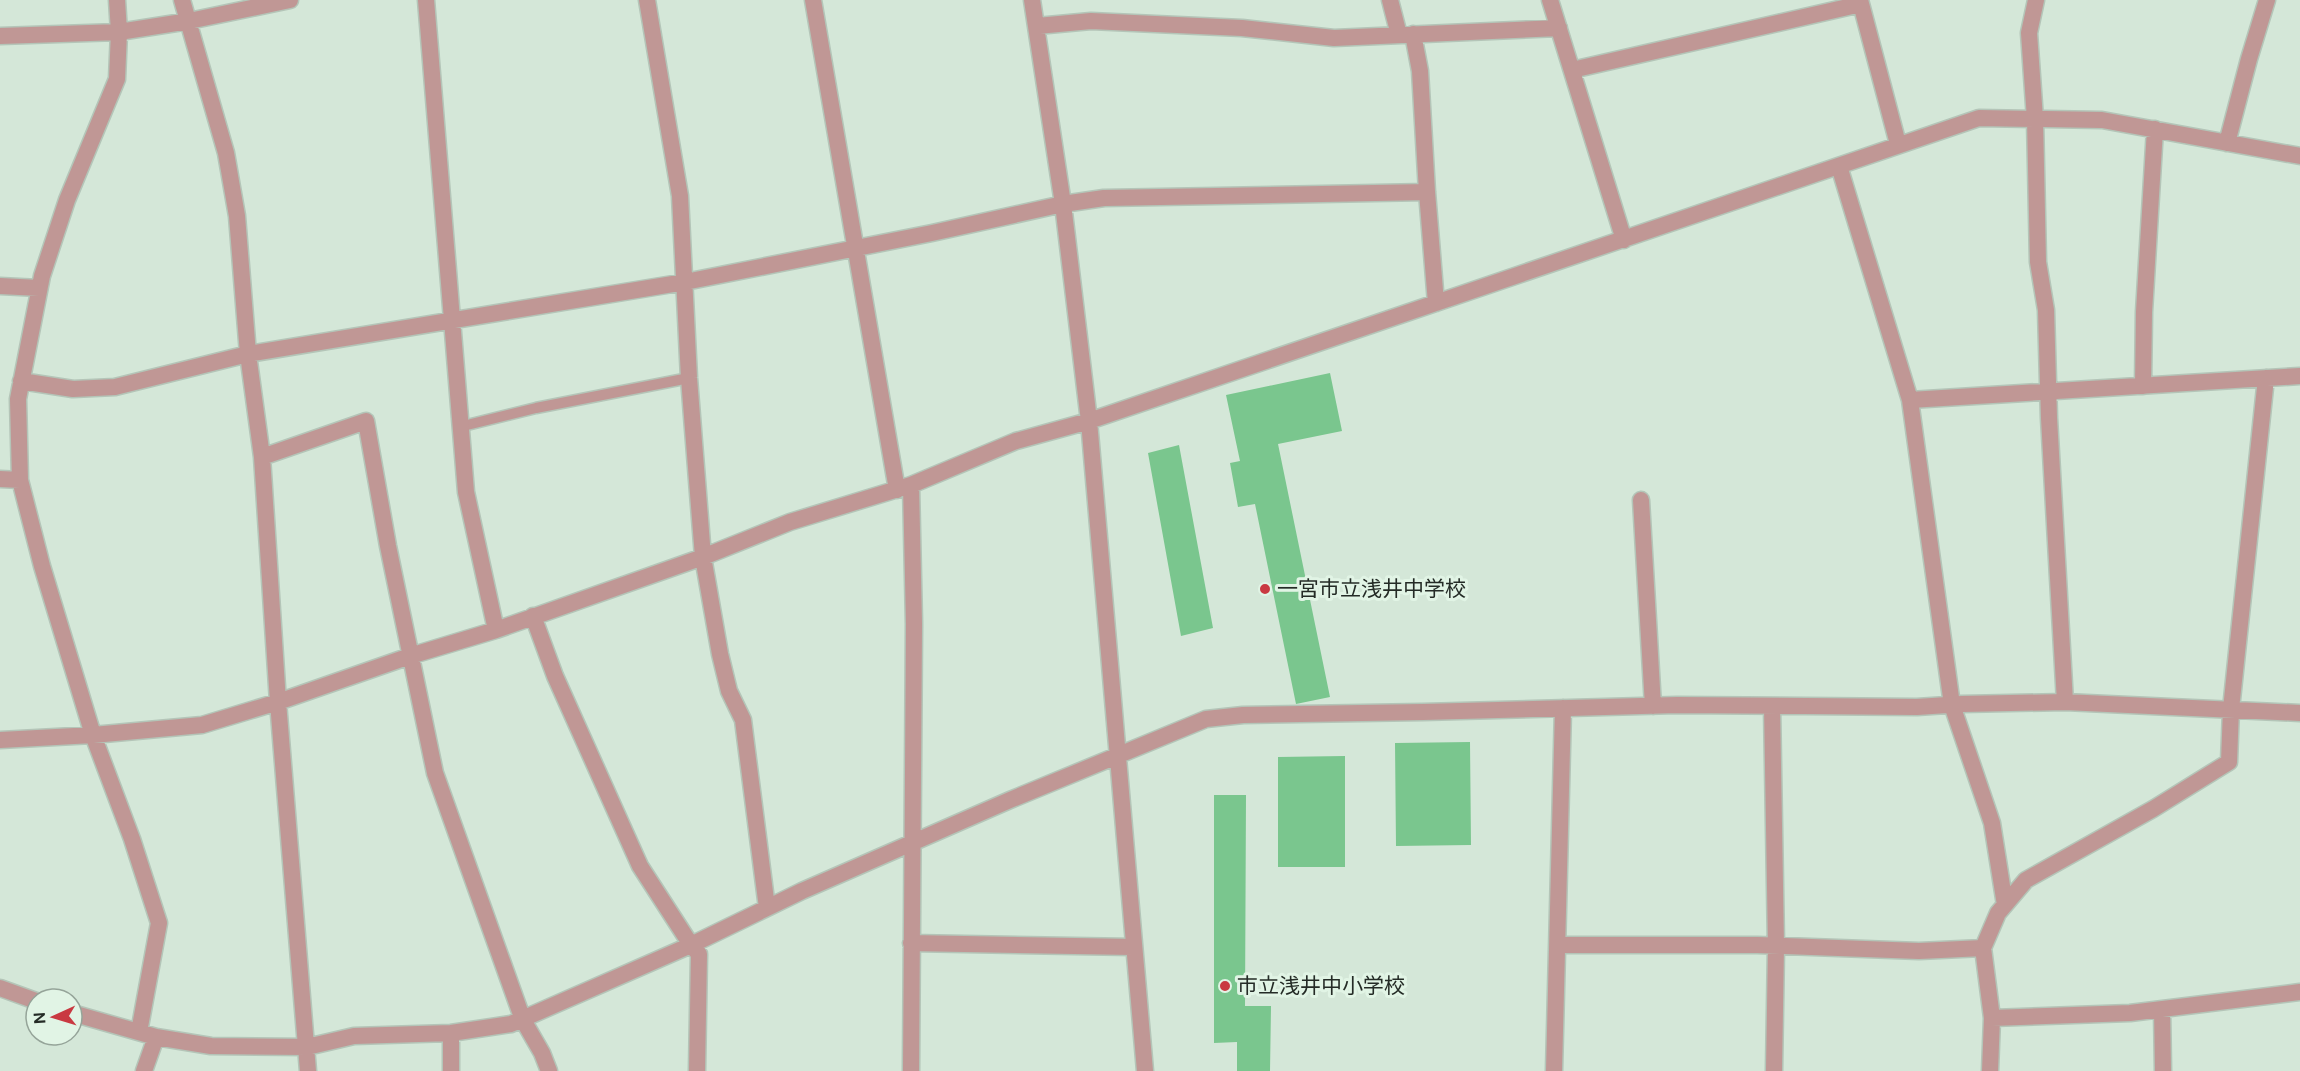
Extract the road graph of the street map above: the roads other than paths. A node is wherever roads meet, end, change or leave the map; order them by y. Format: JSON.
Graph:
{"nodes":[{"id":1,"x":117,"y":0,"type":"edge"},
{"id":2,"x":182,"y":0,"type":"edge"},
{"id":3,"x":290,"y":0,"type":"edge"},
{"id":4,"x":426,"y":0,"type":"edge"},
{"id":5,"x":647,"y":0,"type":"edge"},
{"id":6,"x":813,"y":0,"type":"edge"},
{"id":7,"x":1032,"y":0,"type":"edge"},
{"id":8,"x":1390,"y":0,"type":"edge"},
{"id":9,"x":1550,"y":0,"type":"edge"},
{"id":10,"x":2036,"y":0,"type":"edge"},
{"id":11,"x":2267,"y":0,"type":"edge"},
{"id":12,"x":1860,"y":2,"type":"edge"},
{"id":13,"x":189,"y":21,"type":"junction"},
{"id":14,"x":1037,"y":26,"type":"junction"},
{"id":15,"x":1559,"y":28,"type":"junction"},
{"id":16,"x":119,"y":32,"type":"junction"},
{"id":17,"x":1406,"y":34,"type":"junction"},
{"id":18,"x":0,"y":36,"type":"edge"},
{"id":19,"x":1572,"y":70,"type":"junction"},
{"id":20,"x":2035,"y":119,"type":"junction"},
{"id":21,"x":2155,"y":129,"type":"junction"},
{"id":22,"x":2227,"y":143,"type":"junction"},
{"id":23,"x":1898,"y":144,"type":"junction"},
{"id":24,"x":2300,"y":156,"type":"edge"},
{"id":25,"x":1839,"y":166,"type":"junction"},
{"id":26,"x":1427,"y":192,"type":"junction"},
{"id":27,"x":1063,"y":204,"type":"junction"},
{"id":28,"x":1624,"y":240,"type":"junction"},
{"id":29,"x":856,"y":247,"type":"junction"},
{"id":30,"x":685,"y":282,"type":"junction"},
{"id":31,"x":0,"y":286,"type":"edge"},
{"id":32,"x":39,"y":288,"type":"junction"},
{"id":33,"x":1436,"y":303,"type":"junction"},
{"id":34,"x":452,"y":319,"type":"junction"},
{"id":35,"x":248,"y":354,"type":"junction"},
{"id":36,"x":2300,"y":376,"type":"edge"},
{"id":37,"x":689,"y":378,"type":"junction"},
{"id":38,"x":2266,"y":378,"type":"junction"},
{"id":39,"x":21,"y":381,"type":"junction"},
{"id":40,"x":2143,"y":386,"type":"junction"},
{"id":41,"x":2048,"y":392,"type":"junction"},
{"id":42,"x":1910,"y":400,"type":"junction"},
{"id":43,"x":1089,"y":421,"type":"junction"},
{"id":44,"x":459,"y":427,"type":"junction"},
{"id":45,"x":262,"y":457,"type":"junction"},
{"id":46,"x":0,"y":479,"type":"edge"},
{"id":47,"x":20,"y":480,"type":"junction"},
{"id":48,"x":904,"y":487,"type":"junction"},
{"id":49,"x":1641,"y":500,"type":"dead end"},
{"id":50,"x":703,"y":557,"type":"junction"},
{"id":51,"x":533,"y":616,"type":"junction"},
{"id":52,"x":496,"y":630,"type":"junction"},
{"id":53,"x":410,"y":656,"type":"junction"},
{"id":54,"x":278,"y":702,"type":"junction"},
{"id":55,"x":2065,"y":702,"type":"junction"},
{"id":56,"x":1952,"y":705,"type":"junction"},
{"id":57,"x":1653,"y":706,"type":"junction"},
{"id":58,"x":1772,"y":706,"type":"junction"},
{"id":59,"x":1563,"y":708,"type":"junction"},
{"id":60,"x":2231,"y":709,"type":"junction"},
{"id":61,"x":2300,"y":713,"type":"edge"},
{"id":62,"x":93,"y":735,"type":"junction"},
{"id":63,"x":0,"y":740,"type":"edge"},
{"id":64,"x":1118,"y":756,"type":"junction"},
{"id":65,"x":911,"y":843,"type":"junction"},
{"id":66,"x":2006,"y":905,"type":"junction"},
{"id":67,"x":767,"y":908,"type":"junction"},
{"id":68,"x":911,"y":944,"type":"junction"},
{"id":69,"x":691,"y":945,"type":"junction"},
{"id":70,"x":1558,"y":945,"type":"junction"},
{"id":71,"x":1776,"y":946,"type":"junction"},
{"id":72,"x":1133,"y":947,"type":"junction"},
{"id":73,"x":1983,"y":948,"type":"junction"},
{"id":74,"x":0,"y":988,"type":"edge"},
{"id":75,"x":2300,"y":992,"type":"edge"},
{"id":76,"x":24,"y":997,"type":"edge"},
{"id":77,"x":2162,"y":1009,"type":"junction"},
{"id":78,"x":84,"y":1016,"type":"edge"},
{"id":79,"x":1992,"y":1018,"type":"junction"},
{"id":80,"x":524,"y":1020,"type":"junction"},
{"id":81,"x":139,"y":1032,"type":"junction"},
{"id":82,"x":451,"y":1033,"type":"junction"},
{"id":83,"x":156,"y":1037,"type":"junction"},
{"id":84,"x":306,"y":1047,"type":"junction"},
{"id":85,"x":144,"y":1071,"type":"edge"},
{"id":86,"x":308,"y":1071,"type":"edge"},
{"id":87,"x":452,"y":1071,"type":"edge"},
{"id":88,"x":549,"y":1071,"type":"edge"},
{"id":89,"x":697,"y":1071,"type":"edge"},
{"id":90,"x":911,"y":1071,"type":"edge"},
{"id":91,"x":1145,"y":1071,"type":"edge"},
{"id":92,"x":1554,"y":1071,"type":"edge"},
{"id":93,"x":1774,"y":1071,"type":"edge"},
{"id":94,"x":1990,"y":1071,"type":"edge"},
{"id":95,"x":2163,"y":1071,"type":"edge"}],
"edges":[{"from":1,"to":16,"type":"street"},
{"from":2,"to":13,"type":"street"},
{"from":3,"to":13,"type":"street"},
{"from":4,"to":34,"type":"street"},
{"from":5,"to":30,"type":"street"},
{"from":6,"to":29,"type":"street"},
{"from":7,"to":14,"type":"street"},
{"from":8,"to":17,"type":"street"},
{"from":9,"to":15,"type":"street"},
{"from":10,"to":20,"type":"street"},
{"from":11,"to":22,"type":"street"},
{"from":12,"to":19,"type":"street"},
{"from":12,"to":23,"type":"street"},
{"from":13,"to":16,"type":"street"},
{"from":13,"to":35,"type":"street"},
{"from":14,"to":17,"type":"street"},
{"from":14,"to":27,"type":"street"},
{"from":15,"to":17,"type":"street"},
{"from":15,"to":19,"type":"street"},
{"from":16,"to":18,"type":"street"},
{"from":16,"to":32,"type":"street"},
{"from":17,"to":26,"type":"street"},
{"from":19,"to":28,"type":"street"},
{"from":20,"to":21,"type":"street"},
{"from":20,"to":23,"type":"street"},
{"from":20,"to":41,"type":"street"},
{"from":21,"to":22,"type":"street"},
{"from":21,"to":40,"type":"street"},
{"from":22,"to":24,"type":"street"},
{"from":23,"to":25,"type":"street"},
{"from":25,"to":28,"type":"street"},
{"from":25,"to":42,"type":"street"},
{"from":26,"to":27,"type":"street"},
{"from":26,"to":33,"type":"street"},
{"from":27,"to":29,"type":"street"},
{"from":27,"to":43,"type":"street"},
{"from":28,"to":33,"type":"street"},
{"from":29,"to":30,"type":"street"},
{"from":29,"to":48,"type":"street"},
{"from":30,"to":34,"type":"street"},
{"from":30,"to":37,"type":"street"},
{"from":31,"to":32,"type":"street"},
{"from":32,"to":39,"type":"street"},
{"from":33,"to":43,"type":"street"},
{"from":34,"to":35,"type":"street"},
{"from":34,"to":44,"type":"street"},
{"from":35,"to":39,"type":"street"},
{"from":35,"to":45,"type":"street"},
{"from":36,"to":38,"type":"street"},
{"from":37,"to":44,"type":"lane"},
{"from":37,"to":50,"type":"street"},
{"from":38,"to":40,"type":"street"},
{"from":38,"to":60,"type":"street"},
{"from":39,"to":47,"type":"street"},
{"from":40,"to":41,"type":"street"},
{"from":41,"to":42,"type":"street"},
{"from":41,"to":55,"type":"street"},
{"from":42,"to":56,"type":"street"},
{"from":43,"to":48,"type":"street"},
{"from":43,"to":64,"type":"street"},
{"from":44,"to":52,"type":"street"},
{"from":45,"to":53,"type":"street"},
{"from":45,"to":54,"type":"street"},
{"from":46,"to":47,"type":"street"},
{"from":47,"to":62,"type":"street"},
{"from":48,"to":50,"type":"street"},
{"from":48,"to":65,"type":"street"},
{"from":49,"to":57,"type":"street"},
{"from":50,"to":51,"type":"street"},
{"from":50,"to":67,"type":"street"},
{"from":51,"to":52,"type":"street"},
{"from":51,"to":69,"type":"street"},
{"from":52,"to":53,"type":"street"},
{"from":53,"to":54,"type":"street"},
{"from":53,"to":80,"type":"street"},
{"from":54,"to":62,"type":"street"},
{"from":54,"to":84,"type":"street"},
{"from":55,"to":56,"type":"street"},
{"from":55,"to":60,"type":"street"},
{"from":56,"to":58,"type":"street"},
{"from":56,"to":66,"type":"street"},
{"from":57,"to":58,"type":"street"},
{"from":57,"to":59,"type":"street"},
{"from":58,"to":71,"type":"street"},
{"from":59,"to":64,"type":"street"},
{"from":59,"to":70,"type":"street"},
{"from":60,"to":61,"type":"street"},
{"from":60,"to":66,"type":"street"},
{"from":62,"to":63,"type":"street"},
{"from":62,"to":81,"type":"street"},
{"from":64,"to":65,"type":"street"},
{"from":64,"to":72,"type":"street"},
{"from":65,"to":67,"type":"street"},
{"from":65,"to":68,"type":"street"},
{"from":66,"to":73,"type":"street"},
{"from":67,"to":69,"type":"street"},
{"from":68,"to":72,"type":"street"},
{"from":68,"to":90,"type":"street"},
{"from":69,"to":80,"type":"street"},
{"from":69,"to":89,"type":"street"},
{"from":70,"to":71,"type":"street"},
{"from":70,"to":92,"type":"street"},
{"from":71,"to":73,"type":"street"},
{"from":71,"to":93,"type":"street"},
{"from":72,"to":91,"type":"street"},
{"from":73,"to":79,"type":"street"},
{"from":74,"to":76,"type":"street"},
{"from":75,"to":77,"type":"street"},
{"from":77,"to":79,"type":"street"},
{"from":77,"to":95,"type":"street"},
{"from":78,"to":81,"type":"street"},
{"from":79,"to":94,"type":"street"},
{"from":80,"to":82,"type":"street"},
{"from":80,"to":88,"type":"street"},
{"from":81,"to":83,"type":"street"},
{"from":82,"to":84,"type":"street"},
{"from":82,"to":87,"type":"street"},
{"from":83,"to":84,"type":"street"},
{"from":83,"to":85,"type":"street"},
{"from":84,"to":86,"type":"street"}]}
